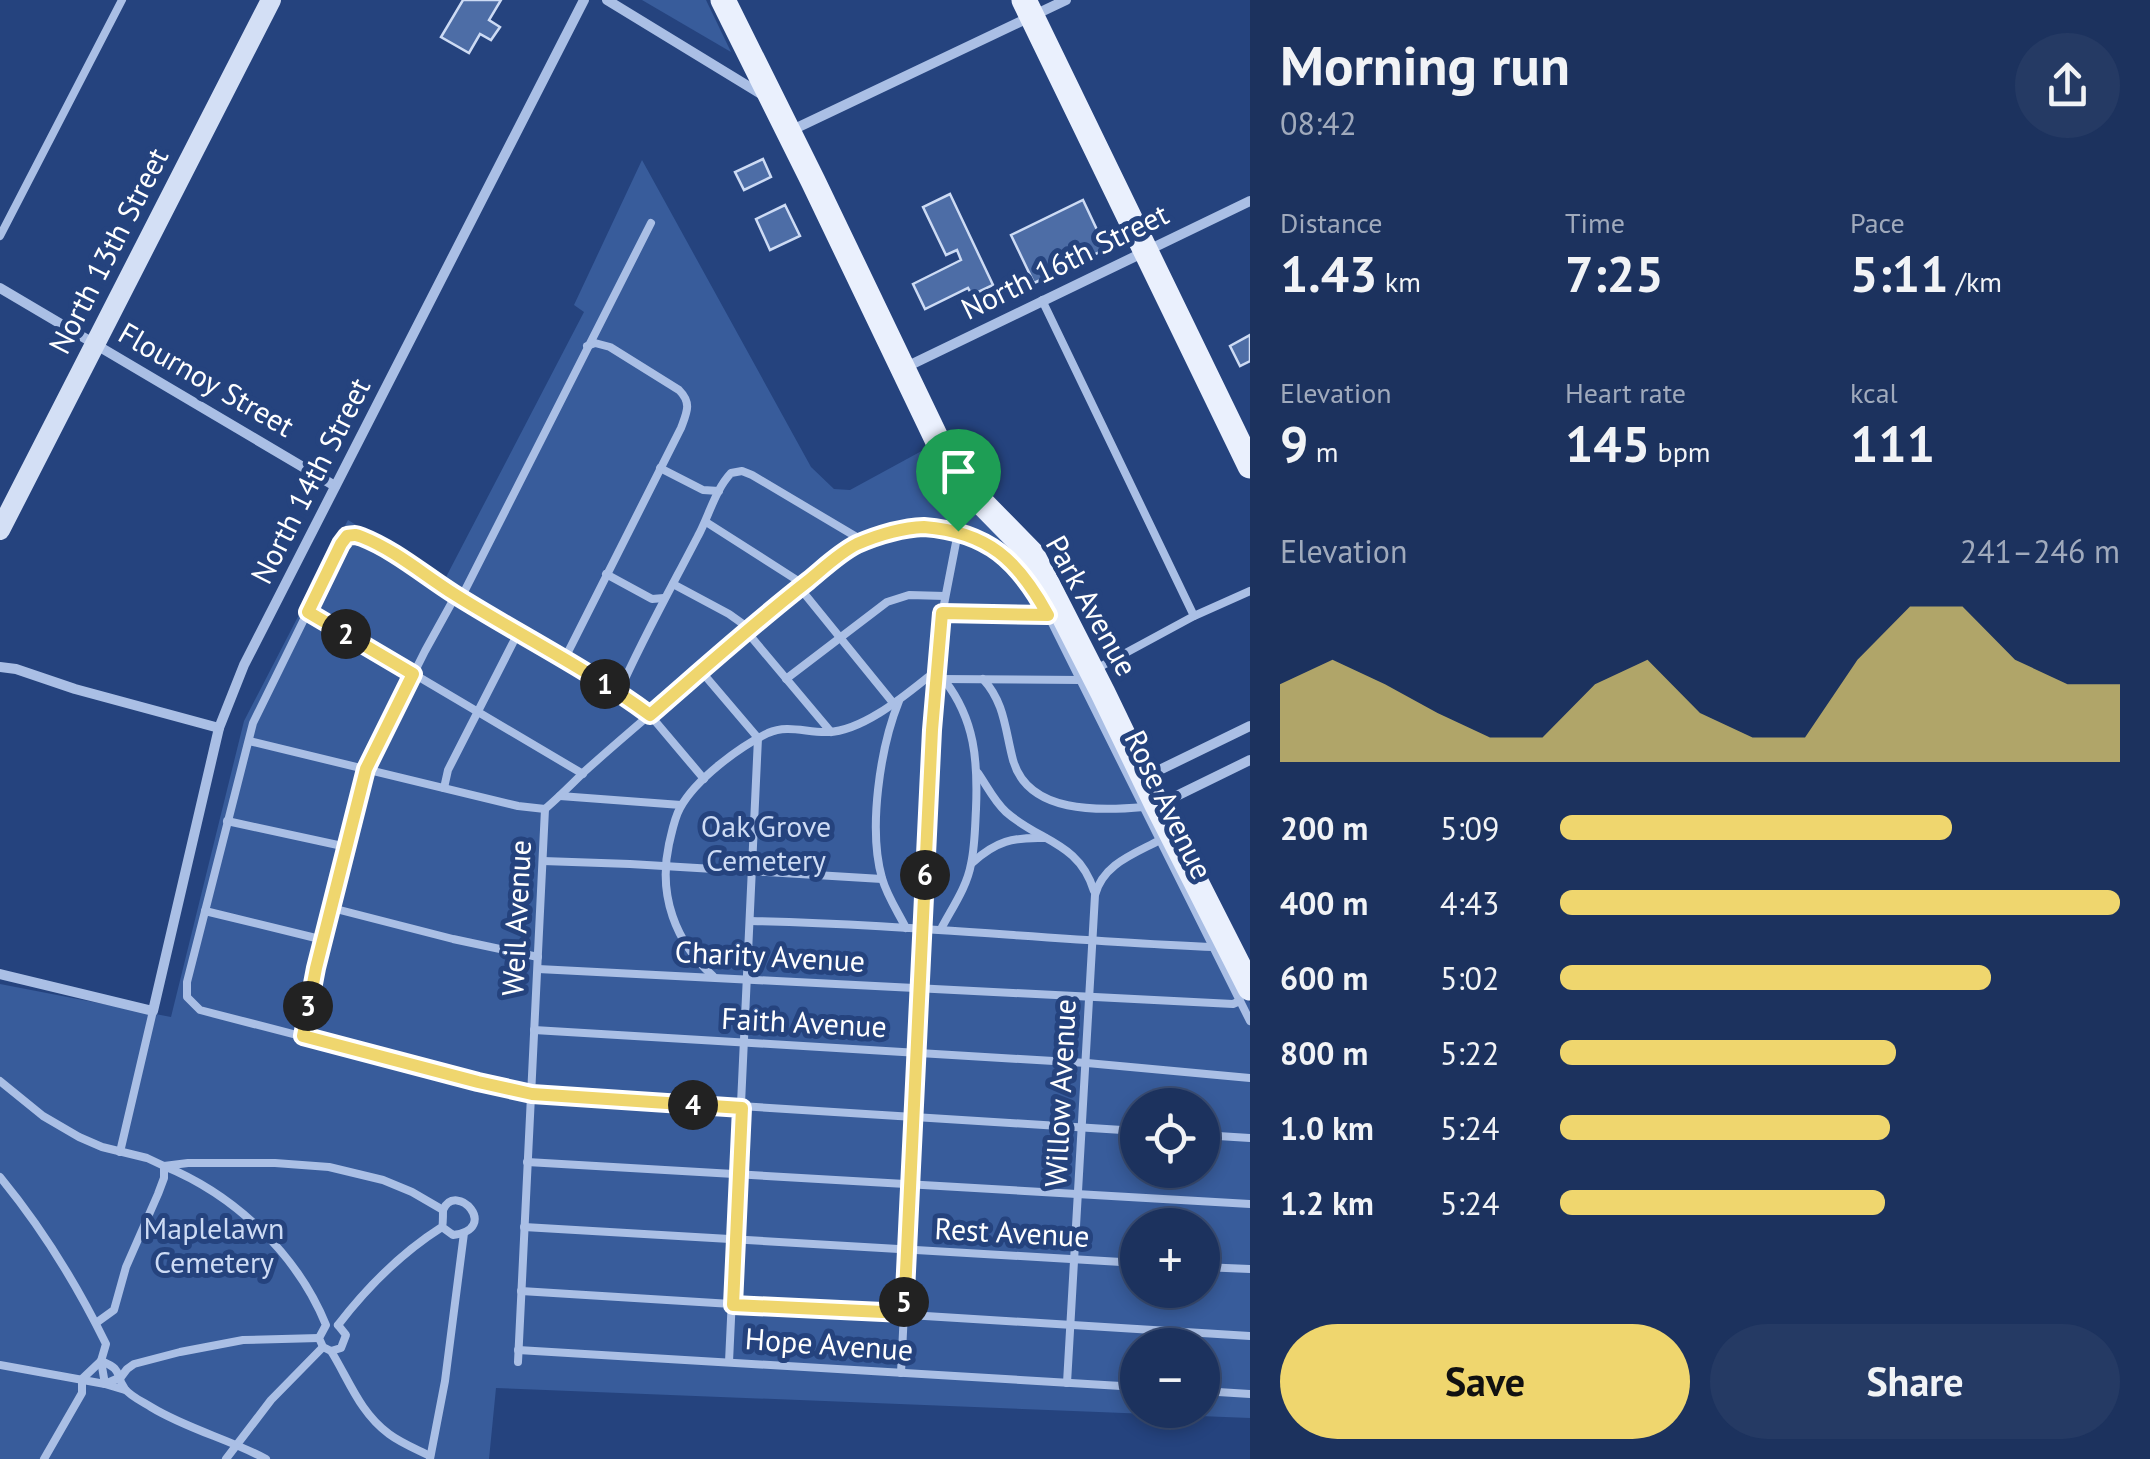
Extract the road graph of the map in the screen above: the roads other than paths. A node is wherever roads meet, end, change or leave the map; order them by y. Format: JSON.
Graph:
{"nodes":[{"id":1,"x":122,"y":0,"type":"edge"},
{"id":2,"x":272,"y":0,"type":"edge"},
{"id":3,"x":584,"y":0,"type":"edge"},
{"id":4,"x":607,"y":0,"type":"edge"},
{"id":5,"x":722,"y":0,"type":"edge"},
{"id":6,"x":1066,"y":0,"type":"edge"},
{"id":7,"x":1028,"y":9,"type":"edge"},
{"id":8,"x":771,"y":100,"type":"junction"},
{"id":9,"x":788,"y":132,"type":"junction"},
{"id":10,"x":1250,"y":201,"type":"edge"},
{"id":11,"x":651,"y":224,"type":"dead end"},
{"id":12,"x":0,"y":236,"type":"edge"},
{"id":13,"x":1147,"y":251,"type":"junction"},
{"id":14,"x":0,"y":288,"type":"edge"},
{"id":15,"x":1042,"y":300,"type":"junction"},
{"id":16,"x":95,"y":344,"type":"junction"},
{"id":17,"x":587,"y":346,"type":"junction"},
{"id":18,"x":903,"y":369,"type":"junction"},
{"id":19,"x":1250,"y":466,"type":"edge"},
{"id":20,"x":660,"y":468,"type":"junction"},
{"id":21,"x":968,"y":485,"type":"junction"},
{"id":22,"x":335,"y":486,"type":"junction"},
{"id":23,"x":719,"y":491,"type":"junction"},
{"id":24,"x":706,"y":522,"type":"junction"},
{"id":25,"x":0,"y":530,"type":"edge"},
{"id":26,"x":958,"y":531,"type":"junction"},
{"id":27,"x":864,"y":542,"type":"junction"},
{"id":28,"x":606,"y":574,"type":"junction"},
{"id":29,"x":673,"y":584,"type":"junction"},
{"id":30,"x":801,"y":586,"type":"junction"},
{"id":31,"x":1250,"y":591,"type":"edge"},
{"id":32,"x":945,"y":596,"type":"junction"},
{"id":33,"x":458,"y":597,"type":"junction"},
{"id":34,"x":664,"y":598,"type":"junction"},
{"id":35,"x":308,"y":612,"type":"junction"},
{"id":36,"x":942,"y":613,"type":"junction"},
{"id":37,"x":1048,"y":615,"type":"junction"},
{"id":38,"x":1194,"y":616,"type":"junction"},
{"id":39,"x":748,"y":630,"type":"junction"},
{"id":40,"x":519,"y":632,"type":"junction"},
{"id":41,"x":842,"y":638,"type":"junction"},
{"id":42,"x":565,"y":658,"type":"junction"},
{"id":43,"x":0,"y":668,"type":"edge"},
{"id":44,"x":701,"y":671,"type":"junction"},
{"id":45,"x":413,"y":674,"type":"junction"},
{"id":46,"x":1087,"y":676,"type":"junction"},
{"id":47,"x":937,"y":678,"type":"junction"},
{"id":48,"x":786,"y":679,"type":"junction"},
{"id":49,"x":983,"y":679,"type":"junction"},
{"id":50,"x":619,"y":692,"type":"junction"},
{"id":51,"x":897,"y":702,"type":"junction"},
{"id":52,"x":477,"y":712,"type":"junction"},
{"id":53,"x":650,"y":715,"type":"junction"},
{"id":54,"x":1250,"y":726,"type":"edge"},
{"id":55,"x":220,"y":728,"type":"junction"},
{"id":56,"x":831,"y":732,"type":"junction"},
{"id":57,"x":758,"y":738,"type":"junction"},
{"id":58,"x":249,"y":740,"type":"junction"},
{"id":59,"x":1250,"y":760,"type":"edge"},
{"id":60,"x":366,"y":769,"type":"junction"},
{"id":61,"x":583,"y":774,"type":"junction"},
{"id":62,"x":978,"y":774,"type":"junction"},
{"id":63,"x":1144,"y":778,"type":"junction"},
{"id":64,"x":704,"y":779,"type":"junction"},
{"id":65,"x":444,"y":788,"type":"junction"},
{"id":66,"x":560,"y":796,"type":"junction"},
{"id":67,"x":682,"y":805,"type":"junction"},
{"id":68,"x":1150,"y":806,"type":"junction"},
{"id":69,"x":546,"y":809,"type":"junction"},
{"id":70,"x":227,"y":821,"type":"junction"},
{"id":71,"x":1048,"y":838,"type":"junction"},
{"id":72,"x":1160,"y":840,"type":"junction"},
{"id":73,"x":346,"y":847,"type":"junction"},
{"id":74,"x":543,"y":861,"type":"junction"},
{"id":75,"x":972,"y":863,"type":"junction"},
{"id":76,"x":665,"y":866,"type":"junction"},
{"id":77,"x":753,"y":871,"type":"junction"},
{"id":78,"x":882,"y":879,"type":"junction"},
{"id":79,"x":1095,"y":895,"type":"junction"},
{"id":80,"x":332,"y":908,"type":"junction"},
{"id":81,"x":205,"y":910,"type":"junction"},
{"id":82,"x":750,"y":921,"type":"junction"},
{"id":83,"x":906,"y":928,"type":"junction"},
{"id":84,"x":922,"y":928,"type":"junction"},
{"id":85,"x":941,"y":928,"type":"junction"},
{"id":86,"x":324,"y":940,"type":"junction"},
{"id":87,"x":1093,"y":941,"type":"junction"},
{"id":88,"x":1213,"y":947,"type":"junction"},
{"id":89,"x":538,"y":957,"type":"junction"},
{"id":90,"x":538,"y":968,"type":"junction"},
{"id":91,"x":0,"y":974,"type":"edge"},
{"id":92,"x":713,"y":976,"type":"junction"},
{"id":93,"x":748,"y":978,"type":"junction"},
{"id":94,"x":920,"y":988,"type":"junction"},
{"id":95,"x":1245,"y":994,"type":"edge"},
{"id":96,"x":1090,"y":996,"type":"junction"},
{"id":97,"x":153,"y":1011,"type":"junction"},
{"id":98,"x":1250,"y":1021,"type":"edge"},
{"id":99,"x":534,"y":1030,"type":"junction"},
{"id":100,"x":303,"y":1036,"type":"junction"},
{"id":101,"x":745,"y":1042,"type":"junction"},
{"id":102,"x":916,"y":1052,"type":"junction"},
{"id":103,"x":1086,"y":1063,"type":"junction"},
{"id":104,"x":1250,"y":1078,"type":"edge"},
{"id":105,"x":1,"y":1083,"type":"edge"},
{"id":106,"x":532,"y":1094,"type":"junction"},
{"id":107,"x":742,"y":1108,"type":"junction"},
{"id":108,"x":914,"y":1118,"type":"junction"},
{"id":109,"x":1081,"y":1127,"type":"junction"},
{"id":110,"x":1120,"y":1130,"type":"edge"},
{"id":111,"x":1220,"y":1136,"type":"edge"},
{"id":112,"x":1250,"y":1138,"type":"edge"},
{"id":113,"x":120,"y":1152,"type":"junction"},
{"id":114,"x":527,"y":1162,"type":"junction"},
{"id":115,"x":164,"y":1166,"type":"junction"},
{"id":116,"x":739,"y":1173,"type":"junction"},
{"id":117,"x":0,"y":1177,"type":"edge"},
{"id":118,"x":910,"y":1182,"type":"junction"},
{"id":119,"x":1078,"y":1192,"type":"junction"},
{"id":120,"x":1250,"y":1204,"type":"edge"},
{"id":121,"x":443,"y":1210,"type":"junction"},
{"id":122,"x":442,"y":1226,"type":"junction"},
{"id":123,"x":524,"y":1227,"type":"junction"},
{"id":124,"x":464,"y":1234,"type":"junction"},
{"id":125,"x":736,"y":1238,"type":"junction"},
{"id":126,"x":907,"y":1249,"type":"junction"},
{"id":127,"x":1075,"y":1260,"type":"junction"},
{"id":128,"x":1120,"y":1262,"type":"edge"},
{"id":129,"x":1220,"y":1268,"type":"edge"},
{"id":130,"x":1250,"y":1269,"type":"edge"},
{"id":131,"x":521,"y":1291,"type":"junction"},
{"id":132,"x":733,"y":1305,"type":"junction"},
{"id":133,"x":904,"y":1313,"type":"junction"},
{"id":134,"x":96,"y":1324,"type":"junction"},
{"id":135,"x":338,"y":1324,"type":"junction"},
{"id":136,"x":326,"y":1325,"type":"junction"},
{"id":137,"x":1072,"y":1326,"type":"junction"},
{"id":138,"x":1250,"y":1336,"type":"edge"},
{"id":139,"x":324,"y":1345,"type":"junction"},
{"id":140,"x":518,"y":1350,"type":"junction"},
{"id":141,"x":101,"y":1361,"type":"junction"},
{"id":142,"x":518,"y":1362,"type":"dead end"},
{"id":143,"x":729,"y":1362,"type":"junction"},
{"id":144,"x":0,"y":1366,"type":"edge"},
{"id":145,"x":124,"y":1373,"type":"junction"},
{"id":146,"x":901,"y":1373,"type":"junction"},
{"id":147,"x":82,"y":1379,"type":"junction"},
{"id":148,"x":1067,"y":1382,"type":"junction"},
{"id":149,"x":105,"y":1384,"type":"junction"},
{"id":150,"x":1120,"y":1386,"type":"edge"},
{"id":151,"x":125,"y":1390,"type":"junction"},
{"id":152,"x":1220,"y":1392,"type":"edge"},
{"id":153,"x":1250,"y":1394,"type":"edge"},
{"id":154,"x":236,"y":1445,"type":"junction"},
{"id":155,"x":430,"y":1458,"type":"edge"},
{"id":156,"x":44,"y":1459,"type":"edge"},
{"id":157,"x":226,"y":1459,"type":"edge"},
{"id":158,"x":266,"y":1459,"type":"edge"}],
"edges":[{"from":1,"to":12,"type":"lane"},
{"from":2,"to":16,"type":"main road","name":"North 13th Street"},
{"from":3,"to":22,"type":"street","name":"North 14th Street"},
{"from":4,"to":8,"type":"street"},
{"from":5,"to":8,"type":"main road","name":"Park Avenue"},
{"from":6,"to":7,"type":"street"},
{"from":7,"to":9,"type":"street"},
{"from":7,"to":13,"type":"main road"},
{"from":8,"to":9,"type":"main road","name":"Park Avenue"},
{"from":9,"to":18,"type":"main road","name":"Park Avenue"},
{"from":10,"to":13,"type":"street","name":"North 16th Street"},
{"from":11,"to":17,"type":"lane"},
{"from":13,"to":15,"type":"street","name":"North 16th Street"},
{"from":13,"to":19,"type":"main road"},
{"from":14,"to":16,"type":"street","name":"Flournoy Street"},
{"from":15,"to":18,"type":"street","name":"North 16th Street"},
{"from":15,"to":38,"type":"lane"},
{"from":16,"to":22,"type":"street","name":"Flournoy Street"},
{"from":16,"to":25,"type":"main road","name":"North 13th Street"},
{"from":17,"to":20,"type":"lane"},
{"from":17,"to":33,"type":"lane"},
{"from":18,"to":21,"type":"main road","name":"Park Avenue"},
{"from":20,"to":23,"type":"lane"},
{"from":20,"to":28,"type":"lane"},
{"from":21,"to":26,"type":"lane"},
{"from":21,"to":46,"type":"main road","name":"Park Avenue"},
{"from":22,"to":55,"type":"street","name":"North 14th Street"},
{"from":23,"to":24,"type":"lane"},
{"from":23,"to":27,"type":"lane"},
{"from":24,"to":29,"type":"lane"},
{"from":24,"to":30,"type":"lane"},
{"from":26,"to":27,"type":"lane","name":"Weil Avenue"},
{"from":26,"to":32,"type":"lane"},
{"from":26,"to":37,"type":"lane","name":"Rose Avenue"},
{"from":27,"to":30,"type":"lane","name":"Weil Avenue"},
{"from":28,"to":34,"type":"lane"},
{"from":28,"to":42,"type":"lane"},
{"from":29,"to":34,"type":"lane"},
{"from":29,"to":39,"type":"lane"},
{"from":30,"to":39,"type":"lane","name":"Weil Avenue"},
{"from":30,"to":41,"type":"lane"},
{"from":31,"to":38,"type":"lane"},
{"from":32,"to":36,"type":"lane"},
{"from":32,"to":41,"type":"lane"},
{"from":33,"to":35,"type":"lane"},
{"from":33,"to":40,"type":"lane"},
{"from":33,"to":45,"type":"lane"},
{"from":34,"to":50,"type":"lane"},
{"from":35,"to":45,"type":"lane"},
{"from":35,"to":58,"type":"lane"},
{"from":36,"to":37,"type":"lane"},
{"from":36,"to":47,"type":"lane"},
{"from":37,"to":46,"type":"lane","name":"Rose Avenue"},
{"from":38,"to":46,"type":"lane"},
{"from":39,"to":44,"type":"lane","name":"Weil Avenue"},
{"from":39,"to":48,"type":"lane"},
{"from":40,"to":42,"type":"lane"},
{"from":40,"to":52,"type":"lane"},
{"from":41,"to":48,"type":"lane"},
{"from":41,"to":51,"type":"lane"},
{"from":42,"to":50,"type":"lane"},
{"from":43,"to":55,"type":"street"},
{"from":44,"to":53,"type":"lane","name":"Weil Avenue"},
{"from":44,"to":57,"type":"lane"},
{"from":45,"to":52,"type":"lane"},
{"from":45,"to":60,"type":"lane"},
{"from":46,"to":49,"type":"lane"},
{"from":46,"to":63,"type":"main road","name":"Park Avenue"},
{"from":46,"to":68,"type":"lane","name":"Rose Avenue"},
{"from":47,"to":49,"type":"lane"},
{"from":47,"to":51,"type":"lane"},
{"from":47,"to":62,"type":"lane"},
{"from":47,"to":84,"type":"lane"},
{"from":48,"to":56,"type":"lane"},
{"from":49,"to":68,"type":"lane"},
{"from":50,"to":53,"type":"lane"},
{"from":51,"to":56,"type":"lane"},
{"from":51,"to":78,"type":"lane"},
{"from":52,"to":61,"type":"lane"},
{"from":52,"to":65,"type":"lane"},
{"from":53,"to":61,"type":"lane","name":"Weil Avenue"},
{"from":53,"to":64,"type":"lane"},
{"from":54,"to":63,"type":"street"},
{"from":55,"to":97,"type":"street","name":"North 14th Street"},
{"from":56,"to":57,"type":"lane"},
{"from":57,"to":64,"type":"lane"},
{"from":57,"to":77,"type":"lane"},
{"from":58,"to":60,"type":"lane"},
{"from":58,"to":70,"type":"lane"},
{"from":59,"to":68,"type":"street"},
{"from":60,"to":65,"type":"lane"},
{"from":60,"to":73,"type":"lane"},
{"from":61,"to":66,"type":"lane","name":"Weil Avenue"},
{"from":62,"to":71,"type":"lane"},
{"from":62,"to":75,"type":"lane"},
{"from":63,"to":68,"type":"main road","name":"Park Avenue"},
{"from":64,"to":67,"type":"lane"},
{"from":65,"to":69,"type":"lane"},
{"from":66,"to":67,"type":"lane"},
{"from":66,"to":69,"type":"lane","name":"Weil Avenue"},
{"from":67,"to":76,"type":"lane"},
{"from":68,"to":72,"type":"lane","name":"Rose Avenue"},
{"from":68,"to":95,"type":"main road","name":"Park Avenue"},
{"from":69,"to":74,"type":"lane","name":"Weil Avenue"},
{"from":70,"to":73,"type":"lane"},
{"from":70,"to":81,"type":"lane"},
{"from":71,"to":75,"type":"lane"},
{"from":71,"to":79,"type":"lane"},
{"from":72,"to":79,"type":"lane"},
{"from":72,"to":88,"type":"lane","name":"Rose Avenue"},
{"from":73,"to":80,"type":"lane"},
{"from":74,"to":76,"type":"lane"},
{"from":74,"to":89,"type":"lane","name":"Weil Avenue"},
{"from":75,"to":85,"type":"lane"},
{"from":76,"to":77,"type":"lane"},
{"from":76,"to":92,"type":"lane"},
{"from":77,"to":78,"type":"lane"},
{"from":77,"to":82,"type":"lane"},
{"from":78,"to":83,"type":"lane"},
{"from":79,"to":87,"type":"lane","name":"Willow Avenue"},
{"from":80,"to":86,"type":"lane"},
{"from":80,"to":89,"type":"lane"},
{"from":81,"to":86,"type":"lane"},
{"from":81,"to":100,"type":"lane"},
{"from":82,"to":83,"type":"lane"},
{"from":82,"to":93,"type":"lane"},
{"from":83,"to":84,"type":"lane"},
{"from":84,"to":85,"type":"lane"},
{"from":84,"to":94,"type":"lane"},
{"from":85,"to":87,"type":"lane"},
{"from":86,"to":100,"type":"lane"},
{"from":87,"to":88,"type":"lane"},
{"from":87,"to":96,"type":"lane","name":"Willow Avenue"},
{"from":88,"to":95,"type":"lane","name":"Rose Avenue"},
{"from":89,"to":90,"type":"lane","name":"Weil Avenue"},
{"from":90,"to":92,"type":"lane","name":"Charity Avenue"},
{"from":90,"to":99,"type":"lane","name":"Weil Avenue"},
{"from":91,"to":97,"type":"street"},
{"from":92,"to":93,"type":"lane","name":"Charity Avenue"},
{"from":93,"to":94,"type":"lane","name":"Charity Avenue"},
{"from":93,"to":101,"type":"lane"},
{"from":94,"to":96,"type":"lane","name":"Charity Avenue"},
{"from":94,"to":102,"type":"lane"},
{"from":95,"to":96,"type":"lane","name":"Charity Avenue"},
{"from":95,"to":98,"type":"lane","name":"Rose Avenue"},
{"from":96,"to":103,"type":"lane","name":"Willow Avenue"},
{"from":97,"to":113,"type":"lane"},
{"from":99,"to":101,"type":"lane","name":"Faith Avenue"},
{"from":99,"to":106,"type":"lane","name":"Weil Avenue"},
{"from":100,"to":106,"type":"lane"},
{"from":101,"to":102,"type":"lane","name":"Faith Avenue"},
{"from":101,"to":107,"type":"lane"},
{"from":102,"to":103,"type":"lane","name":"Faith Avenue"},
{"from":102,"to":108,"type":"lane"},
{"from":103,"to":104,"type":"lane","name":"Faith Avenue"},
{"from":103,"to":109,"type":"lane","name":"Willow Avenue"},
{"from":105,"to":113,"type":"lane"},
{"from":106,"to":107,"type":"lane"},
{"from":106,"to":114,"type":"lane","name":"Weil Avenue"},
{"from":107,"to":108,"type":"lane"},
{"from":107,"to":116,"type":"lane"},
{"from":108,"to":109,"type":"lane"},
{"from":108,"to":118,"type":"lane"},
{"from":109,"to":110,"type":"lane"},
{"from":109,"to":119,"type":"lane","name":"Willow Avenue"},
{"from":111,"to":112,"type":"lane"},
{"from":113,"to":115,"type":"lane"},
{"from":114,"to":116,"type":"lane"},
{"from":114,"to":123,"type":"lane","name":"Weil Avenue"},
{"from":115,"to":121,"type":"lane"},
{"from":115,"to":134,"type":"lane"},
{"from":115,"to":136,"type":"lane"},
{"from":116,"to":118,"type":"lane"},
{"from":116,"to":125,"type":"lane"},
{"from":117,"to":134,"type":"lane"},
{"from":118,"to":119,"type":"lane"},
{"from":118,"to":126,"type":"lane"},
{"from":119,"to":120,"type":"lane"},
{"from":119,"to":127,"type":"lane","name":"Willow Avenue"},
{"from":121,"to":122,"type":"lane"},
{"from":121,"to":124,"type":"lane"},
{"from":122,"to":124,"type":"lane"},
{"from":122,"to":135,"type":"lane"},
{"from":123,"to":125,"type":"lane","name":"Rest Avenue"},
{"from":123,"to":131,"type":"lane","name":"Weil Avenue"},
{"from":124,"to":155,"type":"lane"},
{"from":125,"to":126,"type":"lane","name":"Rest Avenue"},
{"from":125,"to":132,"type":"lane"},
{"from":126,"to":127,"type":"lane","name":"Rest Avenue"},
{"from":126,"to":133,"type":"lane"},
{"from":127,"to":128,"type":"lane","name":"Rest Avenue"},
{"from":127,"to":137,"type":"lane","name":"Willow Avenue"},
{"from":129,"to":130,"type":"lane"},
{"from":131,"to":132,"type":"lane"},
{"from":131,"to":140,"type":"lane","name":"Weil Avenue"},
{"from":132,"to":133,"type":"lane"},
{"from":132,"to":143,"type":"lane"},
{"from":133,"to":137,"type":"lane"},
{"from":133,"to":146,"type":"lane"},
{"from":134,"to":141,"type":"lane"},
{"from":135,"to":136,"type":"lane"},
{"from":135,"to":139,"type":"lane"},
{"from":136,"to":139,"type":"lane"},
{"from":137,"to":138,"type":"lane"},
{"from":137,"to":148,"type":"lane","name":"Willow Avenue"},
{"from":139,"to":145,"type":"lane"},
{"from":139,"to":154,"type":"lane"},
{"from":139,"to":155,"type":"lane"},
{"from":140,"to":142,"type":"lane","name":"Weil Avenue"},
{"from":140,"to":143,"type":"lane","name":"Hope Avenue"},
{"from":141,"to":145,"type":"lane"},
{"from":141,"to":147,"type":"lane"},
{"from":141,"to":149,"type":"lane"},
{"from":143,"to":146,"type":"lane","name":"Hope Avenue"},
{"from":144,"to":147,"type":"lane"},
{"from":145,"to":149,"type":"lane"},
{"from":145,"to":151,"type":"lane"},
{"from":146,"to":148,"type":"lane","name":"Hope Avenue"},
{"from":147,"to":149,"type":"lane"},
{"from":147,"to":156,"type":"lane"},
{"from":148,"to":150,"type":"lane","name":"Hope Avenue"},
{"from":149,"to":151,"type":"lane"},
{"from":151,"to":154,"type":"lane"},
{"from":152,"to":153,"type":"lane"},
{"from":154,"to":157,"type":"lane"},
{"from":154,"to":158,"type":"lane"}]}
